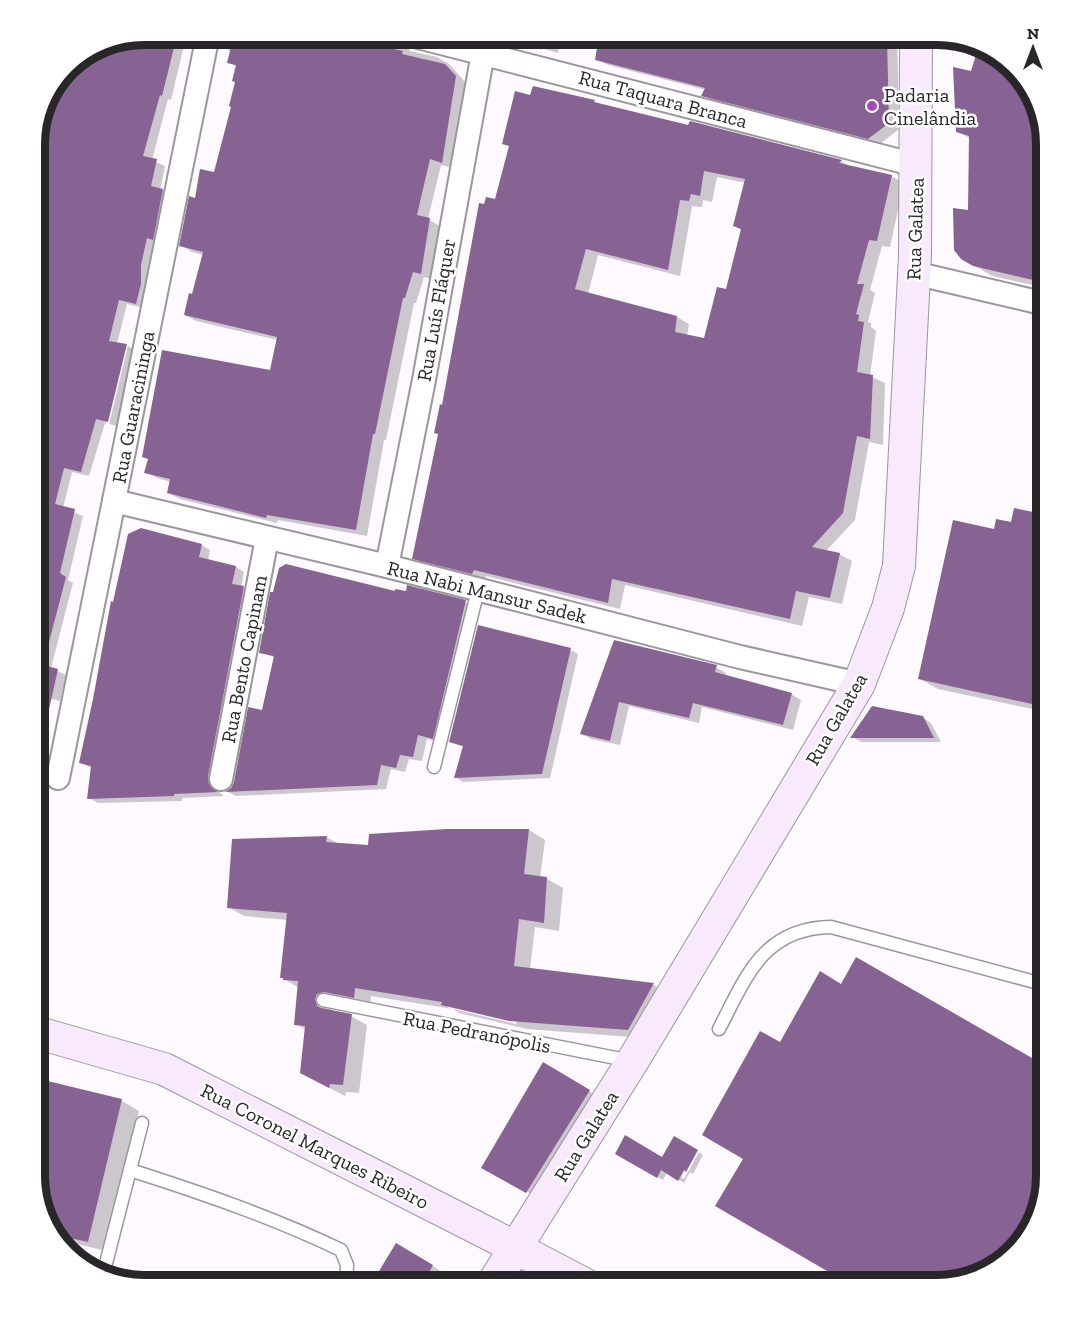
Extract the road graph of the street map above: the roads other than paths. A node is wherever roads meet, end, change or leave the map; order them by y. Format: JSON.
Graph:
{"nodes":[{"id":1,"x":206,"y":45,"type":"edge"},
{"id":2,"x":455,"y":45,"type":"edge"},
{"id":3,"x":916,"y":45,"type":"edge"},
{"id":4,"x":483,"y":52,"type":"junction"},
{"id":5,"x":916,"y":165,"type":"junction"},
{"id":6,"x":914,"y":273,"type":"junction"},
{"id":7,"x":1036,"y":301,"type":"edge"},
{"id":8,"x":114,"y":501,"type":"junction"},
{"id":9,"x":267,"y":538,"type":"junction"},
{"id":10,"x":387,"y":566,"type":"junction"},
{"id":11,"x":478,"y":590,"type":"junction"},
{"id":12,"x":859,"y":684,"type":"junction"},
{"id":13,"x":434,"y":767,"type":"dead end"},
{"id":14,"x":58,"y":778,"type":"dead end"},
{"id":15,"x":220,"y":779,"type":"dead end"},
{"id":16,"x":1036,"y":982,"type":"edge"},
{"id":17,"x":323,"y":1000,"type":"dead end"},
{"id":18,"x":719,"y":1029,"type":"dead end"},
{"id":19,"x":45,"y":1035,"type":"edge"},
{"id":20,"x":633,"y":1062,"type":"junction"},
{"id":21,"x":142,"y":1123,"type":"dead end"},
{"id":22,"x":130,"y":1170,"type":"junction"},
{"id":23,"x":516,"y":1248,"type":"junction"},
{"id":24,"x":105,"y":1267,"type":"edge"},
{"id":25,"x":347,"y":1275,"type":"edge"},
{"id":26,"x":499,"y":1275,"type":"edge"},
{"id":27,"x":566,"y":1275,"type":"edge"}],
"edges":[{"from":1,"to":8,"type":"street","name":"Rua Guaracininga"},
{"from":2,"to":4,"type":"street","name":"Rua Taquara Branca"},
{"from":3,"to":5,"type":"street","name":"Rua Galatea"},
{"from":4,"to":5,"type":"street","name":"Rua Taquara Branca"},
{"from":4,"to":10,"type":"street","name":"Rua Luís Fláquer"},
{"from":5,"to":6,"type":"street","name":"Rua Galatea"},
{"from":6,"to":7,"type":"street"},
{"from":6,"to":12,"type":"street","name":"Rua Galatea"},
{"from":8,"to":9,"type":"street","name":"Rua Nabi Mansur Sadek"},
{"from":8,"to":14,"type":"street","name":"Rua Guaracininga"},
{"from":9,"to":10,"type":"street","name":"Rua Nabi Mansur Sadek"},
{"from":9,"to":15,"type":"street","name":"Rua Bento Capinam"},
{"from":10,"to":11,"type":"street","name":"Rua Nabi Mansur Sadek"},
{"from":11,"to":12,"type":"street","name":"Rua Nabi Mansur Sadek"},
{"from":11,"to":13,"type":"lane"},
{"from":12,"to":20,"type":"street","name":"Rua Galatea"},
{"from":16,"to":18,"type":"lane"},
{"from":17,"to":20,"type":"lane","name":"Rua Pedranópolis"},
{"from":19,"to":23,"type":"street","name":"Rua Coronel Marques Ribeiro"},
{"from":20,"to":23,"type":"street","name":"Rua Galatea"},
{"from":21,"to":22,"type":"lane"},
{"from":22,"to":24,"type":"lane"},
{"from":22,"to":25,"type":"lane"},
{"from":23,"to":26,"type":"street","name":"Rua Galatea"},
{"from":23,"to":27,"type":"street","name":"Rua Coronel Marques Ribeiro"}]}
